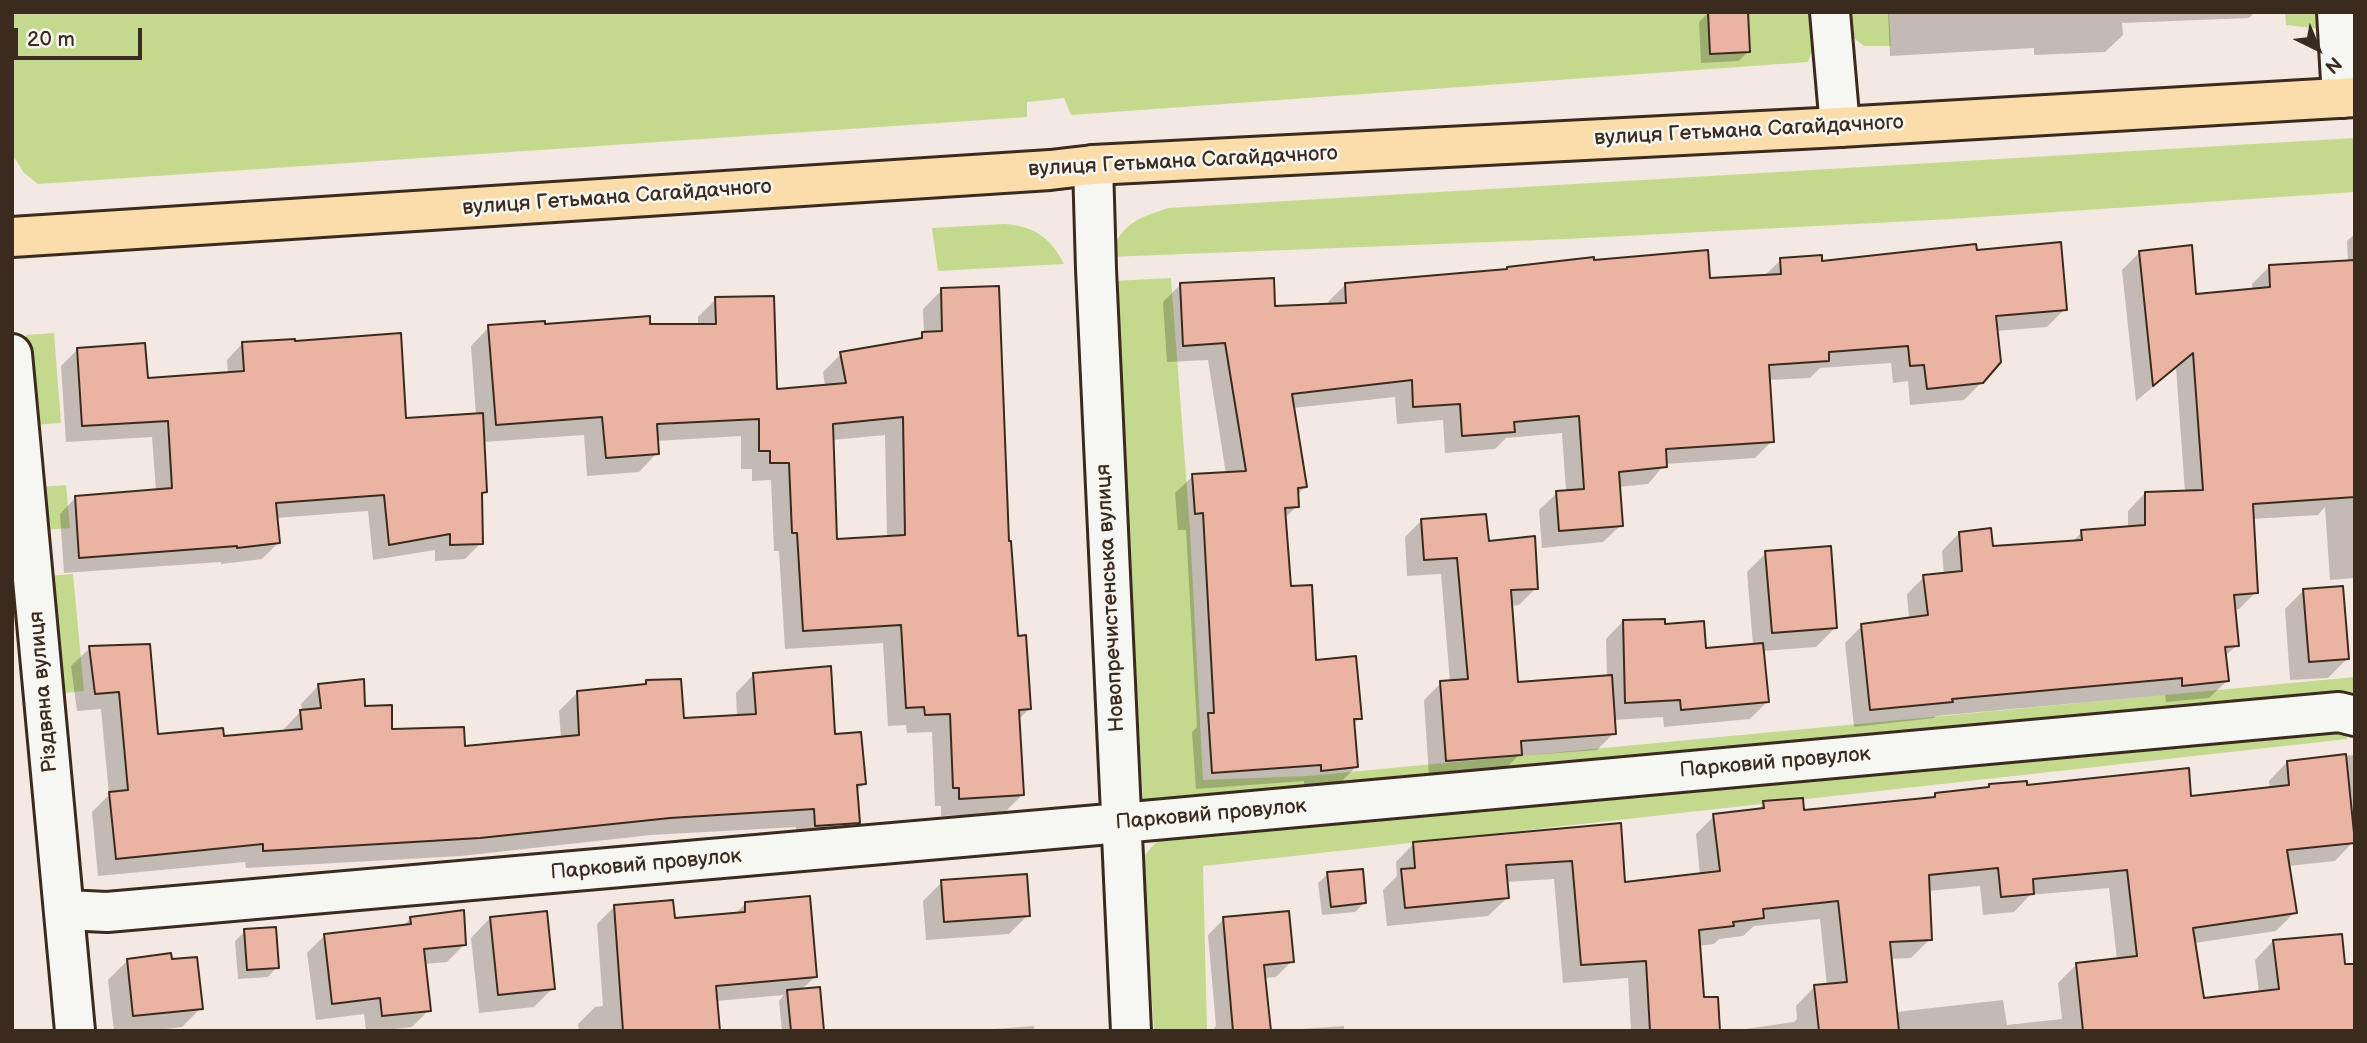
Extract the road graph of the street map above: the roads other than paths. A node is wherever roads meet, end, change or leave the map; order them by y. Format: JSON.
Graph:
{"nodes":[{"id":1,"x":1830,"y":12,"type":"edge"},
{"id":2,"x":2337,"y":12,"type":"edge"},
{"id":3,"x":2348,"y":98,"type":"edge"},
{"id":4,"x":1840,"y":127,"type":"junction"},
{"id":5,"x":1093,"y":165,"type":"junction"},
{"id":6,"x":12,"y":237,"type":"edge"},
{"id":7,"x":12,"y":354,"type":"edge"},
{"id":8,"x":2355,"y":716,"type":"edge"},
{"id":9,"x":1121,"y":823,"type":"junction"},
{"id":10,"x":65,"y":910,"type":"junction"},
{"id":11,"x":75,"y":1031,"type":"edge"},
{"id":12,"x":1131,"y":1031,"type":"edge"}],
"edges":[{"from":1,"to":4,"type":"street"},
{"from":2,"to":3,"type":"street"},
{"from":3,"to":4,"type":"main road","name":"вулиця Гетьмана Сагайдачного"},
{"from":4,"to":5,"type":"main road","name":"вулиця Гетьмана Сагайдачного"},
{"from":5,"to":6,"type":"main road","name":"вулиця Гетьмана Сагайдачного"},
{"from":5,"to":9,"type":"street","name":"Новопречистенська вулиця"},
{"from":7,"to":10,"type":"street","name":"Різдвяна вулиця"},
{"from":8,"to":9,"type":"street","name":"Парковий провулок"},
{"from":9,"to":10,"type":"street","name":"Парковий провулок"},
{"from":9,"to":12,"type":"street","name":"Новопречистенська вулиця"},
{"from":10,"to":11,"type":"street","name":"Різдвяна вулиця"}]}
